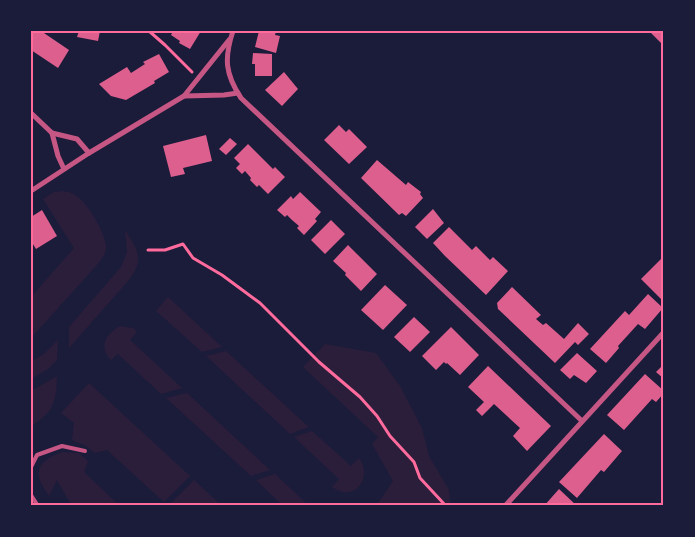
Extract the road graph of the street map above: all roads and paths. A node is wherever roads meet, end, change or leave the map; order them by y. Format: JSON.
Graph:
{"nodes":[{"id":1,"x":149,"y":31,"type":"edge"},
{"id":2,"x":232,"y":34,"type":"edge"},
{"id":3,"x":198,"y":79,"type":"junction"},
{"id":4,"x":238,"y":93,"type":"junction"},
{"id":5,"x":184,"y":96,"type":"junction"},
{"id":6,"x":31,"y":113,"type":"edge"},
{"id":7,"x":52,"y":133,"type":"junction"},
{"id":8,"x":89,"y":153,"type":"junction"},
{"id":9,"x":64,"y":169,"type":"junction"},
{"id":10,"x":31,"y":191,"type":"edge"},
{"id":11,"x":148,"y":250,"type":"dead end"},
{"id":12,"x":664,"y":332,"type":"edge"},
{"id":13,"x":582,"y":421,"type":"junction"},
{"id":14,"x":85,"y":451,"type":"dead end"},
{"id":15,"x":31,"y":467,"type":"edge"},
{"id":16,"x":31,"y":495,"type":"edge"},
{"id":17,"x":38,"y":506,"type":"edge"},
{"id":18,"x":446,"y":506,"type":"edge"},
{"id":19,"x":505,"y":506,"type":"edge"}],
"edges":[{"from":1,"to":3,"type":"path"},
{"from":2,"to":3,"type":"street"},
{"from":2,"to":4,"type":"street"},
{"from":3,"to":5,"type":"street"},
{"from":4,"to":5,"type":"street"},
{"from":4,"to":13,"type":"street"},
{"from":5,"to":8,"type":"street"},
{"from":6,"to":7,"type":"street"},
{"from":7,"to":8,"type":"street"},
{"from":7,"to":9,"type":"street"},
{"from":8,"to":9,"type":"street"},
{"from":9,"to":10,"type":"street"},
{"from":11,"to":18,"type":"path"},
{"from":12,"to":13,"type":"street"},
{"from":13,"to":19,"type":"street"},
{"from":14,"to":15,"type":"lane"},
{"from":16,"to":17,"type":"lane"}]}
